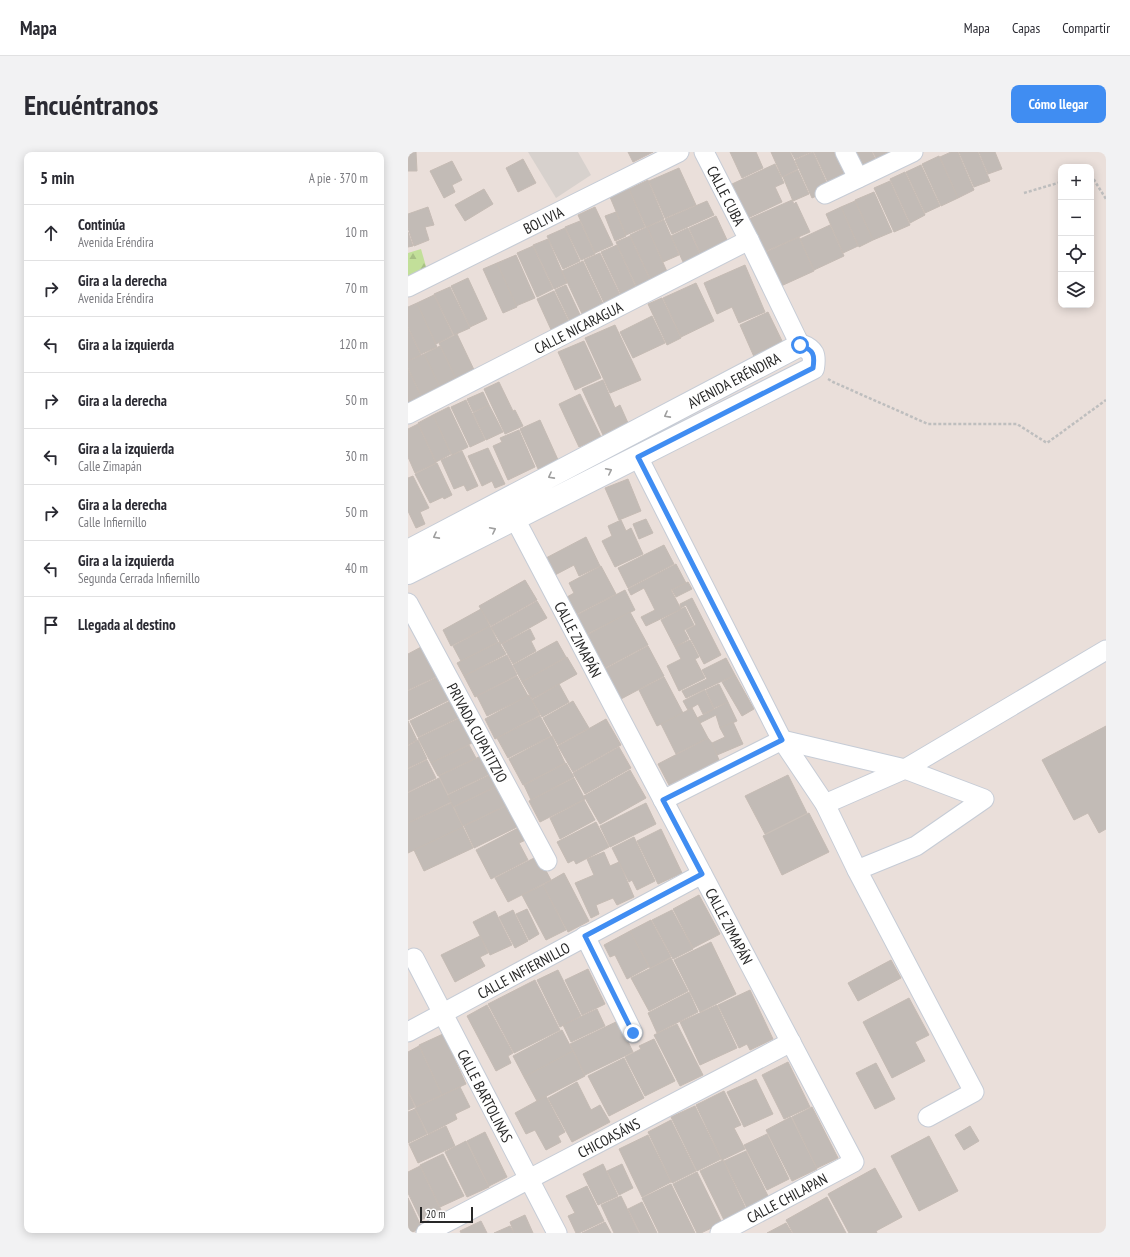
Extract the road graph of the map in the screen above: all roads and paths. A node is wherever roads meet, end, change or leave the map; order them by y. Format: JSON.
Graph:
{"nodes":[{"id":1,"x":679,"y":152,"type":"edge"},
{"id":2,"x":704,"y":152,"type":"edge"},
{"id":3,"x":845,"y":152,"type":"edge"},
{"id":4,"x":913,"y":152,"type":"edge"},
{"id":5,"x":858,"y":178,"type":"junction"},
{"id":6,"x":1094,"y":180,"type":"edge"},
{"id":7,"x":1058,"y":183,"type":"edge"},
{"id":8,"x":1024,"y":193,"type":"dead end"},
{"id":9,"x":825,"y":194,"type":"dead end"},
{"id":10,"x":1106,"y":199,"type":"edge"},
{"id":11,"x":749,"y":240,"type":"junction"},
{"id":12,"x":408,"y":287,"type":"edge"},
{"id":13,"x":800,"y":345,"type":"junction"},
{"id":14,"x":813,"y":368,"type":"junction"},
{"id":15,"x":1106,"y":400,"type":"edge"},
{"id":16,"x":408,"y":414,"type":"edge"},
{"id":17,"x":638,"y":457,"type":"junction"},
{"id":18,"x":515,"y":519,"type":"junction"},
{"id":19,"x":408,"y":551,"type":"edge"},
{"id":20,"x":408,"y":573,"type":"edge"},
{"id":21,"x":408,"y":603,"type":"edge"},
{"id":22,"x":1106,"y":650,"type":"edge"},
{"id":23,"x":782,"y":740,"type":"junction"},
{"id":24,"x":905,"y":769,"type":"junction"},
{"id":25,"x":663,"y":800,"type":"junction"},
{"id":26,"x":825,"y":804,"type":"junction"},
{"id":27,"x":547,"y":861,"type":"dead end"},
{"id":28,"x":857,"y":870,"type":"junction"},
{"id":29,"x":702,"y":874,"type":"junction"},
{"id":30,"x":585,"y":936,"type":"junction"},
{"id":31,"x":414,"y":958,"type":"dead end"},
{"id":32,"x":443,"y":1013,"type":"junction"},
{"id":33,"x":408,"y":1032,"type":"edge"},
{"id":34,"x":633,"y":1033,"type":"dead end"},
{"id":35,"x":791,"y":1042,"type":"junction"},
{"id":36,"x":928,"y":1116,"type":"dead end"},
{"id":37,"x":854,"y":1162,"type":"joint"},
{"id":38,"x":529,"y":1179,"type":"junction"},
{"id":39,"x":426,"y":1233,"type":"edge"},
{"id":40,"x":557,"y":1233,"type":"edge"},
{"id":41,"x":720,"y":1233,"type":"edge"}],
"edges":[{"from":1,"to":12,"type":"street","name":"BOLIVIA"},
{"from":2,"to":11,"type":"street","name":"CALLE CUBA"},
{"from":3,"to":5,"type":"street"},
{"from":4,"to":5,"type":"street"},
{"from":5,"to":9,"type":"street"},
{"from":6,"to":10,"type":"path"},
{"from":7,"to":8,"type":"path"},
{"from":11,"to":13,"type":"street","name":"CALLE CUBA"},
{"from":11,"to":16,"type":"street","name":"CALLE NICARAGUA"},
{"from":13,"to":14,"type":"street"},
{"from":13,"to":19,"type":"street","name":"AVENIDA ERÉNDIRA","one_way":true},
{"from":14,"to":15,"type":"path"},
{"from":14,"to":17,"type":"street","name":"AVENIDA ERÉNDIRA"},
{"from":18,"to":17,"type":"street","name":"AVENIDA ERÉNDIRA","one_way":true},
{"from":17,"to":23,"type":"street"},
{"from":20,"to":18,"type":"street","name":"AVENIDA ERÉNDIRA","one_way":true},
{"from":18,"to":25,"type":"street","name":"CALLE ZIMAPÁN"},
{"from":21,"to":27,"type":"street","name":"PRIVADA CUPATITZIO"},
{"from":22,"to":24,"type":"street"},
{"from":23,"to":24,"type":"street"},
{"from":23,"to":25,"type":"street"},
{"from":23,"to":26,"type":"street"},
{"from":24,"to":26,"type":"street"},
{"from":24,"to":28,"type":"street"},
{"from":25,"to":29,"type":"street","name":"CALLE ZIMAPÁN"},
{"from":26,"to":28,"type":"street"},
{"from":28,"to":36,"type":"street"},
{"from":29,"to":30,"type":"street","name":"CALLE INFIERNILLO"},
{"from":29,"to":35,"type":"street","name":"CALLE ZIMAPÁN"},
{"from":30,"to":32,"type":"street","name":"CALLE INFIERNILLO"},
{"from":30,"to":34,"type":"street"},
{"from":31,"to":32,"type":"street","name":"CALLE BARTOLINAS"},
{"from":32,"to":33,"type":"street","name":"CALLE INFIERNILLO"},
{"from":32,"to":38,"type":"street","name":"CALLE BARTOLINAS"},
{"from":35,"to":37,"type":"street","name":"CALLE ZIMAPÁN"},
{"from":35,"to":38,"type":"street","name":"CHICOASÁNS"},
{"from":37,"to":41,"type":"street","name":"CALLE CHILAPAN"},
{"from":38,"to":39,"type":"street","name":"CHICOASÁNS"},
{"from":38,"to":40,"type":"street","name":"CALLE BARTOLINAS"}]}
